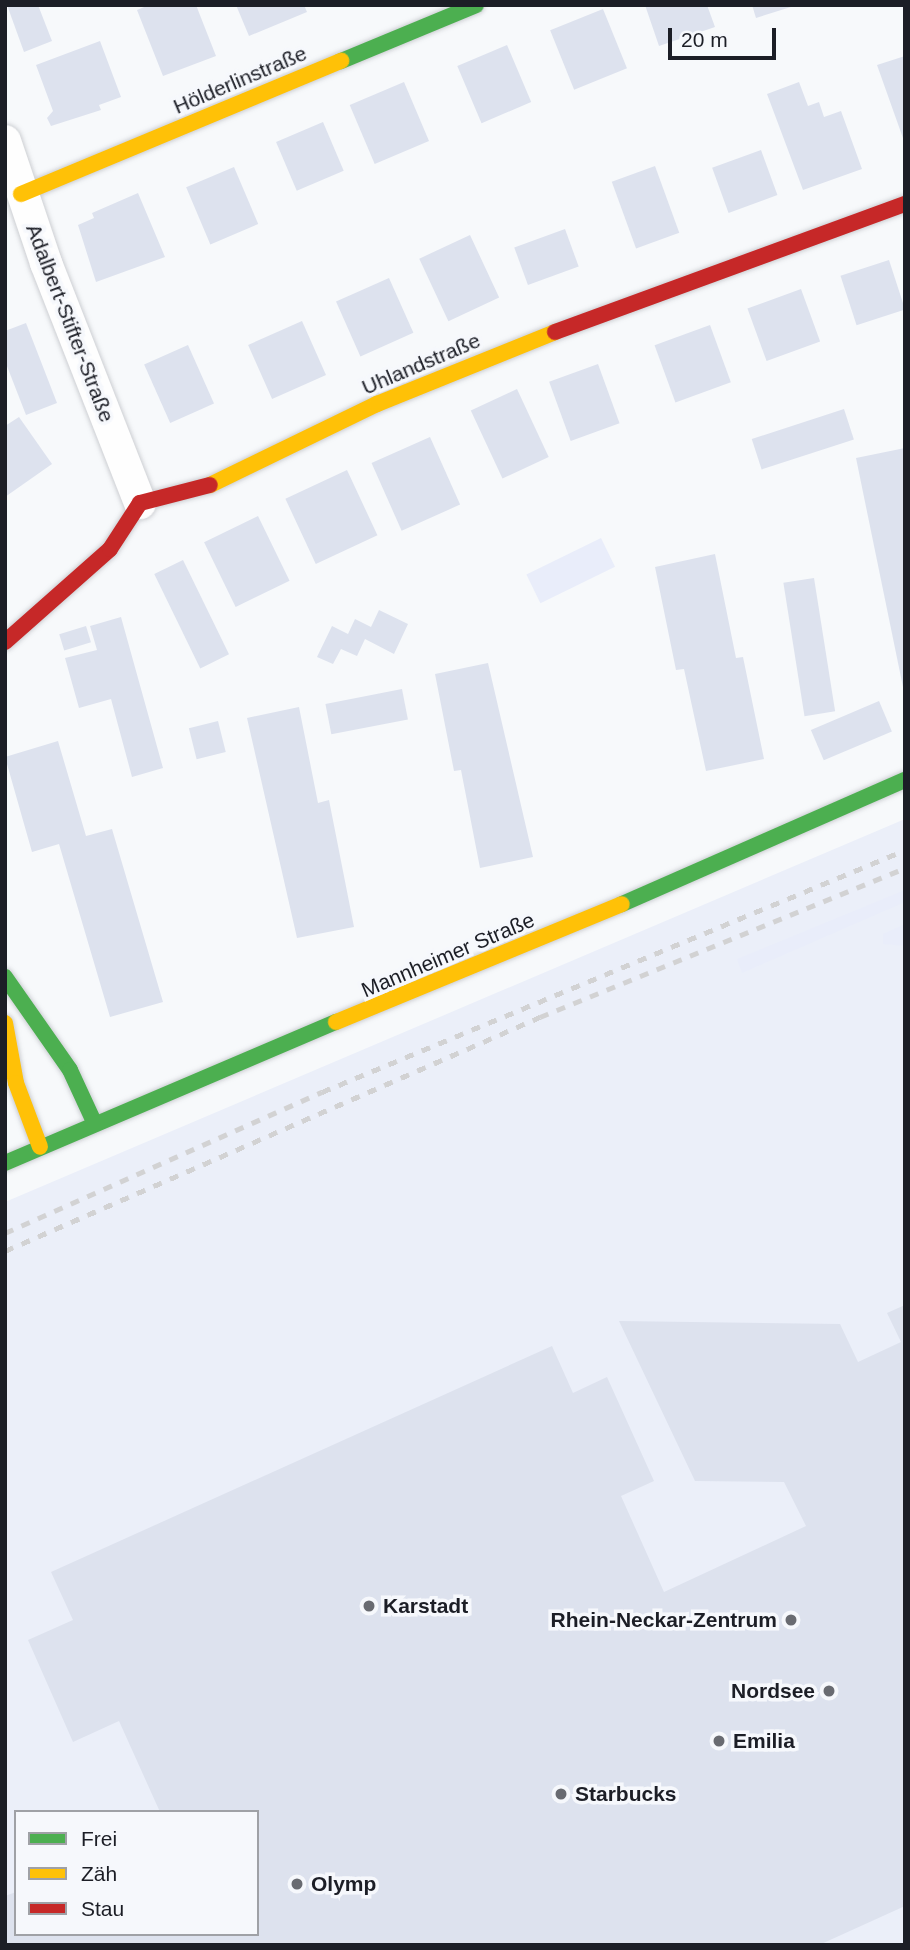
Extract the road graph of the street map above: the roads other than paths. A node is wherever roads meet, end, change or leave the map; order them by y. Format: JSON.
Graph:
{"nodes":[{"id":1,"x":476,"y":5,"type":"edge"},
{"id":2,"x":5,"y":141,"type":"edge"},
{"id":3,"x":21,"y":194,"type":"junction"},
{"id":4,"x":905,"y":204,"type":"edge"},
{"id":5,"x":140,"y":503,"type":"junction"},
{"id":6,"x":5,"y":642,"type":"edge"},
{"id":7,"x":905,"y":780,"type":"edge"},
{"id":8,"x":5,"y":977,"type":"edge"},
{"id":9,"x":5,"y":1023,"type":"edge"},
{"id":10,"x":94,"y":1122,"type":"junction"},
{"id":11,"x":40,"y":1147,"type":"junction"},
{"id":12,"x":5,"y":1163,"type":"edge"}],
"edges":[{"from":1,"to":3,"type":"street","name":"Hölderlinstraße"},
{"from":2,"to":3,"type":"street","name":"Adalbert-Stifter-Straße"},
{"from":3,"to":5,"type":"street","name":"Adalbert-Stifter-Straße"},
{"from":4,"to":5,"type":"street","name":"Uhlandstraße"},
{"from":5,"to":6,"type":"street"},
{"from":7,"to":10,"type":"street","name":"Mannheimer Straße"},
{"from":8,"to":10,"type":"street"},
{"from":9,"to":11,"type":"street"},
{"from":10,"to":11,"type":"street","name":"Mannheimer Straße"},
{"from":11,"to":12,"type":"street","name":"Mannheimer Straße"}]}
